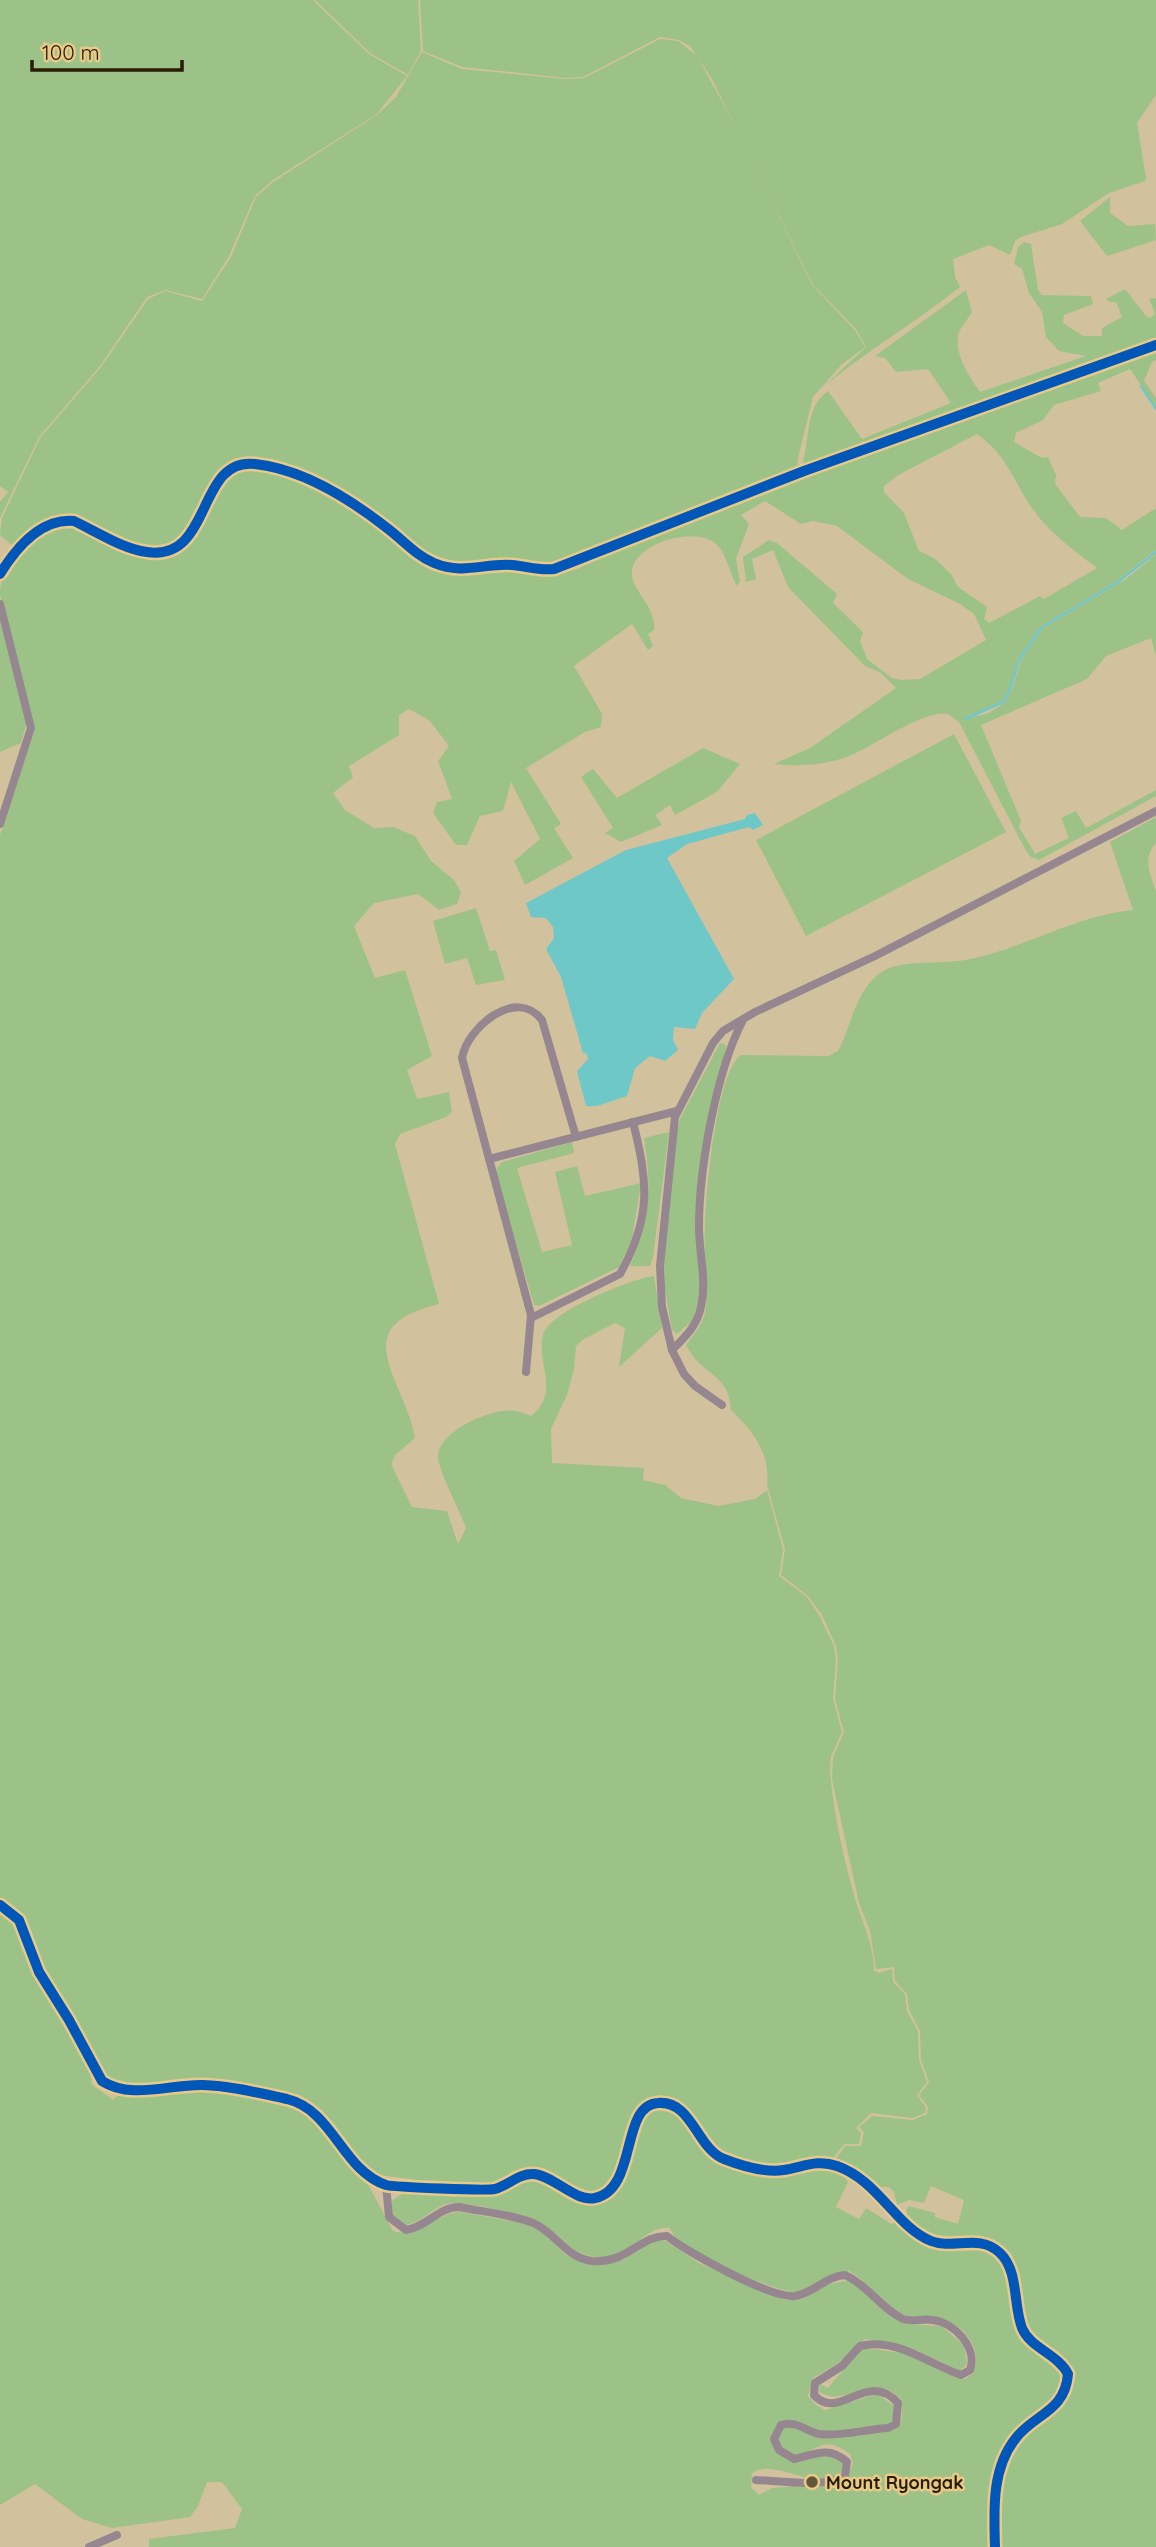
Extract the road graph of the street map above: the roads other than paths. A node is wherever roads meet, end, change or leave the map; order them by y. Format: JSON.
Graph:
{"nodes":[{"id":1,"x":1156,"y":345,"type":"edge"},
{"id":2,"x":0,"y":574,"type":"edge"},
{"id":3,"x":0,"y":604,"type":"edge"},
{"id":4,"x":1156,"y":811,"type":"edge"},
{"id":5,"x":0,"y":824,"type":"edge"},
{"id":6,"x":744,"y":1018,"type":"junction"},
{"id":7,"x":677,"y":1111,"type":"junction"},
{"id":8,"x":633,"y":1122,"type":"junction"},
{"id":9,"x":576,"y":1137,"type":"junction"},
{"id":10,"x":489,"y":1159,"type":"junction"},
{"id":11,"x":531,"y":1318,"type":"junction"},
{"id":12,"x":672,"y":1350,"type":"junction"},
{"id":13,"x":526,"y":1372,"type":"dead end"},
{"id":14,"x":722,"y":1405,"type":"dead end"},
{"id":15,"x":0,"y":1905,"type":"edge"},
{"id":16,"x":386,"y":2185,"type":"junction"},
{"id":17,"x":757,"y":2480,"type":"dead end"},
{"id":18,"x":117,"y":2535,"type":"dead end"},
{"id":19,"x":89,"y":2547,"type":"edge"},
{"id":20,"x":995,"y":2547,"type":"edge"}],
"edges":[{"from":1,"to":2,"type":"street"},
{"from":3,"to":5,"type":"street"},
{"from":4,"to":6,"type":"street"},
{"from":6,"to":7,"type":"street"},
{"from":6,"to":12,"type":"street"},
{"from":7,"to":8,"type":"street"},
{"from":7,"to":12,"type":"street"},
{"from":8,"to":9,"type":"street"},
{"from":8,"to":11,"type":"street"},
{"from":9,"to":10,"type":"street"},
{"from":9,"to":10,"type":"street"},
{"from":10,"to":11,"type":"street"},
{"from":11,"to":13,"type":"street"},
{"from":12,"to":14,"type":"street"},
{"from":15,"to":16,"type":"street"},
{"from":16,"to":17,"type":"street"},
{"from":16,"to":20,"type":"street"},
{"from":18,"to":19,"type":"street"}]}
